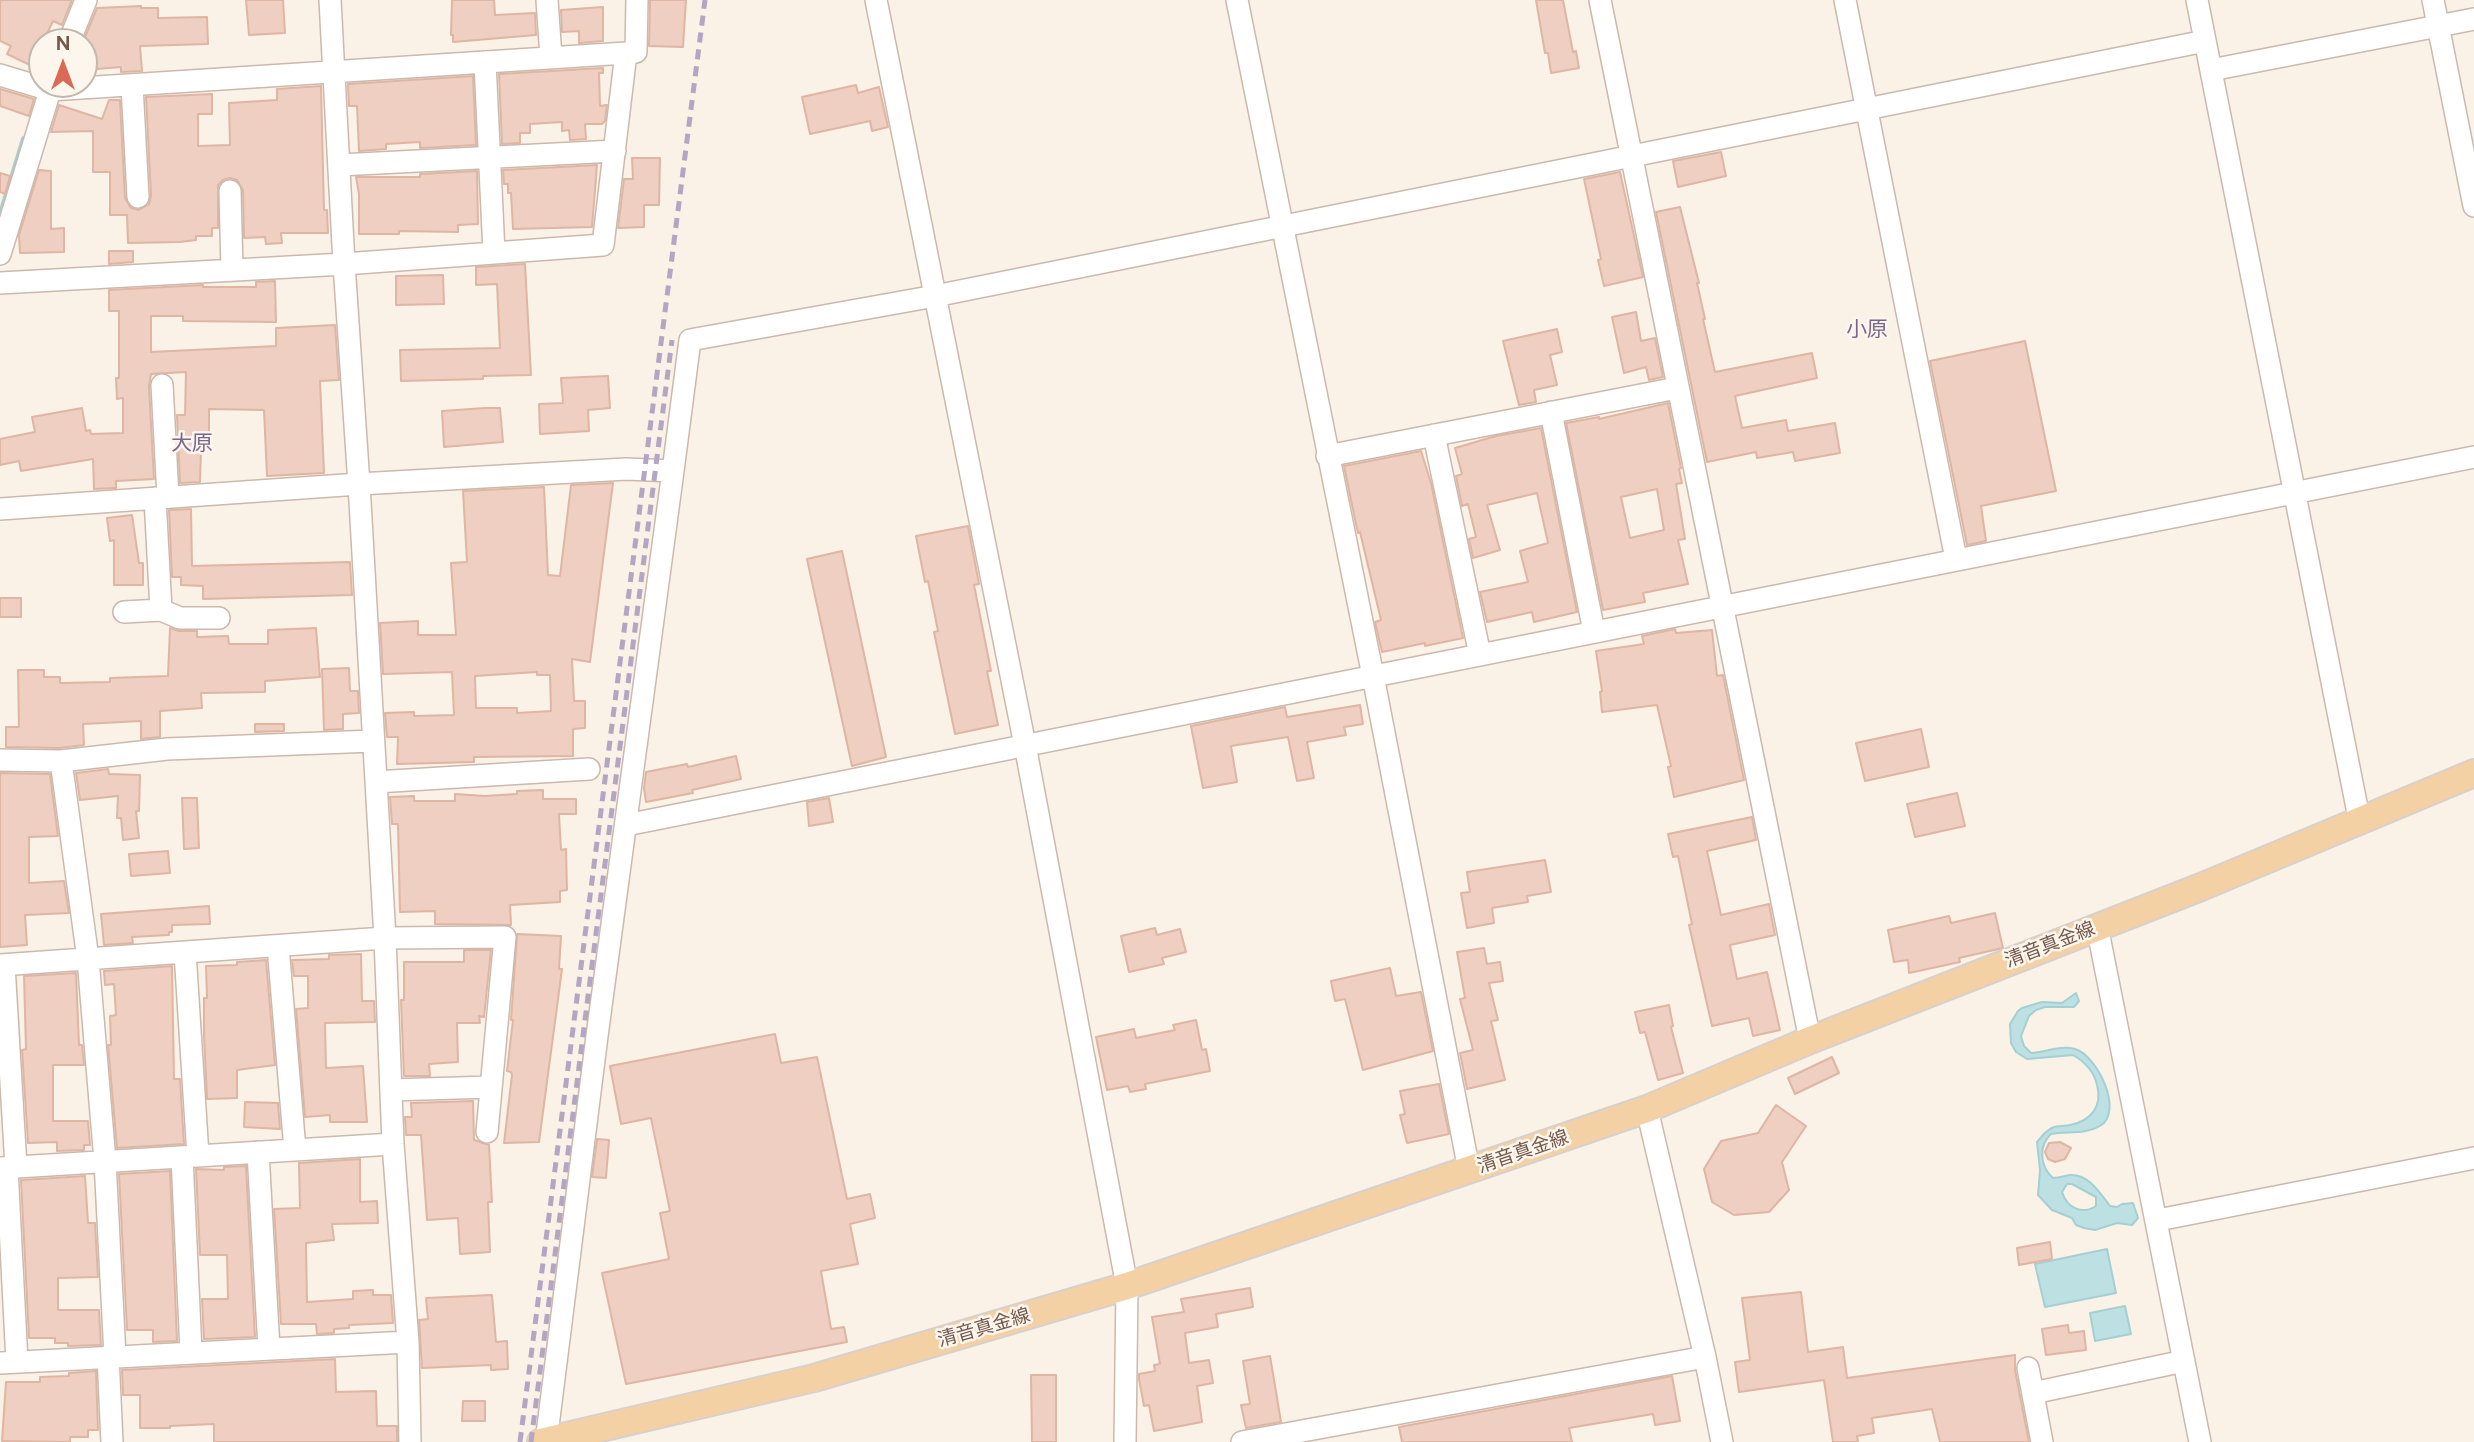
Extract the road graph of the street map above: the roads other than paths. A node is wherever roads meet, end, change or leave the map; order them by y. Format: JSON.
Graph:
{"nodes":[{"id":1,"x":86,"y":0,"type":"edge"},
{"id":2,"x":330,"y":0,"type":"edge"},
{"id":3,"x":547,"y":0,"type":"edge"},
{"id":4,"x":637,"y":0,"type":"edge"},
{"id":5,"x":876,"y":0,"type":"edge"},
{"id":6,"x":1237,"y":0,"type":"edge"},
{"id":7,"x":1600,"y":0,"type":"edge"},
{"id":8,"x":1845,"y":0,"type":"edge"},
{"id":9,"x":2197,"y":0,"type":"edge"},
{"id":10,"x":2433,"y":0,"type":"edge"},
{"id":11,"x":2474,"y":19,"type":"edge"},
{"id":12,"x":2438,"y":26,"type":"junction"},
{"id":13,"x":75,"y":28,"type":"edge"},
{"id":14,"x":2205,"y":41,"type":"junction"},
{"id":15,"x":626,"y":53,"type":"junction"},
{"id":16,"x":551,"y":57,"type":"junction"},
{"id":17,"x":485,"y":62,"type":"junction"},
{"id":18,"x":2211,"y":70,"type":"junction"},
{"id":19,"x":334,"y":72,"type":"junction"},
{"id":20,"x":0,"y":75,"type":"edge"},
{"id":21,"x":28,"y":83,"type":"edge"},
{"id":22,"x":132,"y":85,"type":"junction"},
{"id":23,"x":98,"y":86,"type":"edge"},
{"id":24,"x":43,"y":98,"type":"edge"},
{"id":25,"x":1867,"y":109,"type":"junction"},
{"id":26,"x":615,"y":151,"type":"junction"},
{"id":27,"x":1632,"y":156,"type":"junction"},
{"id":28,"x":490,"y":157,"type":"junction"},
{"id":29,"x":339,"y":165,"type":"junction"},
{"id":30,"x":230,"y":191,"type":"dead end"},
{"id":31,"x":138,"y":197,"type":"dead end"},
{"id":32,"x":2474,"y":206,"type":"edge"},
{"id":33,"x":6,"y":212,"type":"edge"},
{"id":34,"x":1283,"y":226,"type":"junction"},
{"id":35,"x":494,"y":253,"type":"junction"},
{"id":36,"x":0,"y":254,"type":"edge"},
{"id":37,"x":344,"y":264,"type":"junction"},
{"id":38,"x":232,"y":270,"type":"junction"},
{"id":39,"x":0,"y":283,"type":"edge"},
{"id":40,"x":935,"y":296,"type":"junction"},
{"id":41,"x":162,"y":385,"type":"dead end"},
{"id":42,"x":1677,"y":387,"type":"junction"},
{"id":43,"x":1551,"y":412,"type":"junction"},
{"id":44,"x":1434,"y":435,"type":"junction"},
{"id":45,"x":1327,"y":457,"type":"junction"},
{"id":46,"x":2474,"y":457,"type":"edge"},
{"id":47,"x":673,"y":471,"type":"junction"},
{"id":48,"x":359,"y":484,"type":"junction"},
{"id":49,"x":2294,"y":492,"type":"junction"},
{"id":50,"x":161,"y":498,"type":"junction"},
{"id":51,"x":0,"y":509,"type":"edge"},
{"id":52,"x":1956,"y":559,"type":"junction"},
{"id":53,"x":1721,"y":606,"type":"junction"},
{"id":54,"x":161,"y":610,"type":"junction"},
{"id":55,"x":124,"y":612,"type":"dead end"},
{"id":56,"x":219,"y":618,"type":"dead end"},
{"id":57,"x":1594,"y":632,"type":"junction"},
{"id":58,"x":1480,"y":655,"type":"junction"},
{"id":59,"x":1373,"y":676,"type":"junction"},
{"id":60,"x":373,"y":741,"type":"junction"},
{"id":61,"x":1025,"y":745,"type":"junction"},
{"id":62,"x":0,"y":760,"type":"edge"},
{"id":63,"x":61,"y":761,"type":"junction"},
{"id":64,"x":589,"y":769,"type":"dead end"},
{"id":65,"x":2474,"y":773,"type":"edge"},
{"id":66,"x":376,"y":782,"type":"junction"},
{"id":67,"x":2360,"y":822,"type":"junction"},
{"id":68,"x":626,"y":825,"type":"junction"},
{"id":69,"x":2097,"y":926,"type":"junction"},
{"id":70,"x":385,"y":938,"type":"junction"},
{"id":71,"x":278,"y":946,"type":"junction"},
{"id":72,"x":185,"y":952,"type":"junction"},
{"id":73,"x":88,"y":959,"type":"junction"},
{"id":74,"x":2,"y":965,"type":"edge"},
{"id":75,"x":1810,"y":1040,"type":"junction"},
{"id":76,"x":4,"y":1044,"type":"edge"},
{"id":77,"x":490,"y":1087,"type":"junction"},
{"id":78,"x":391,"y":1090,"type":"junction"},
{"id":79,"x":1647,"y":1109,"type":"junction"},
{"id":80,"x":487,"y":1132,"type":"dead end"},
{"id":81,"x":393,"y":1144,"type":"junction"},
{"id":82,"x":295,"y":1150,"type":"junction"},
{"id":83,"x":258,"y":1152,"type":"junction"},
{"id":84,"x":190,"y":1156,"type":"junction"},
{"id":85,"x":2474,"y":1158,"type":"edge"},
{"id":86,"x":105,"y":1161,"type":"junction"},
{"id":87,"x":8,"y":1168,"type":"edge"},
{"id":88,"x":1469,"y":1170,"type":"junction"},
{"id":89,"x":2158,"y":1220,"type":"junction"},
{"id":90,"x":1127,"y":1286,"type":"junction"},
{"id":91,"x":408,"y":1342,"type":"junction"},
{"id":92,"x":269,"y":1349,"type":"junction"},
{"id":93,"x":191,"y":1352,"type":"junction"},
{"id":94,"x":112,"y":1356,"type":"junction"},
{"id":95,"x":1705,"y":1357,"type":"junction"},
{"id":96,"x":2184,"y":1361,"type":"junction"},
{"id":97,"x":8,"y":1362,"type":"edge"},
{"id":98,"x":2028,"y":1368,"type":"dead end"},
{"id":99,"x":2033,"y":1393,"type":"junction"},
{"id":100,"x":112,"y":1442,"type":"edge"},
{"id":101,"x":410,"y":1442,"type":"edge"},
{"id":102,"x":544,"y":1442,"type":"edge"},
{"id":103,"x":1125,"y":1442,"type":"edge"},
{"id":104,"x":1242,"y":1442,"type":"edge"},
{"id":105,"x":1722,"y":1442,"type":"edge"},
{"id":106,"x":2042,"y":1442,"type":"edge"},
{"id":107,"x":2200,"y":1442,"type":"edge"}],
"edges":[{"from":1,"to":13,"type":"street"},
{"from":2,"to":19,"type":"street"},
{"from":3,"to":16,"type":"street"},
{"from":4,"to":15,"type":"street"},
{"from":5,"to":40,"type":"street"},
{"from":6,"to":34,"type":"street"},
{"from":7,"to":27,"type":"street"},
{"from":8,"to":25,"type":"street"},
{"from":9,"to":14,"type":"street"},
{"from":10,"to":12,"type":"street"},
{"from":11,"to":12,"type":"street"},
{"from":12,"to":18,"type":"street"},
{"from":12,"to":32,"type":"street"},
{"from":14,"to":18,"type":"street"},
{"from":14,"to":25,"type":"street"},
{"from":15,"to":16,"type":"street"},
{"from":15,"to":26,"type":"street"},
{"from":16,"to":17,"type":"street"},
{"from":17,"to":19,"type":"street"},
{"from":17,"to":28,"type":"street"},
{"from":18,"to":49,"type":"street"},
{"from":19,"to":22,"type":"street"},
{"from":19,"to":29,"type":"street"},
{"from":20,"to":21,"type":"street"},
{"from":22,"to":23,"type":"street"},
{"from":22,"to":31,"type":"street"},
{"from":24,"to":33,"type":"street"},
{"from":25,"to":27,"type":"street"},
{"from":25,"to":52,"type":"street"},
{"from":26,"to":28,"type":"street"},
{"from":26,"to":35,"type":"street"},
{"from":27,"to":34,"type":"street"},
{"from":27,"to":42,"type":"street"},
{"from":28,"to":29,"type":"street"},
{"from":28,"to":35,"type":"street"},
{"from":29,"to":37,"type":"street"},
{"from":30,"to":38,"type":"street"},
{"from":33,"to":36,"type":"street"},
{"from":34,"to":40,"type":"street"},
{"from":34,"to":45,"type":"street"},
{"from":35,"to":37,"type":"street"},
{"from":37,"to":38,"type":"street"},
{"from":37,"to":48,"type":"street"},
{"from":38,"to":39,"type":"street"},
{"from":40,"to":47,"type":"street"},
{"from":40,"to":61,"type":"street"},
{"from":41,"to":50,"type":"street"},
{"from":42,"to":43,"type":"street"},
{"from":42,"to":53,"type":"street"},
{"from":43,"to":44,"type":"street"},
{"from":43,"to":57,"type":"street"},
{"from":44,"to":45,"type":"street"},
{"from":44,"to":58,"type":"street"},
{"from":45,"to":59,"type":"street"},
{"from":46,"to":49,"type":"street"},
{"from":47,"to":48,"type":"street"},
{"from":47,"to":68,"type":"street"},
{"from":48,"to":50,"type":"street"},
{"from":48,"to":60,"type":"street"},
{"from":49,"to":52,"type":"street"},
{"from":49,"to":67,"type":"street"},
{"from":50,"to":51,"type":"street"},
{"from":50,"to":54,"type":"street"},
{"from":52,"to":53,"type":"street"},
{"from":53,"to":57,"type":"street"},
{"from":53,"to":75,"type":"street"},
{"from":54,"to":55,"type":"street"},
{"from":54,"to":56,"type":"street"},
{"from":57,"to":58,"type":"street"},
{"from":58,"to":59,"type":"street"},
{"from":59,"to":61,"type":"street"},
{"from":59,"to":88,"type":"street"},
{"from":60,"to":63,"type":"street"},
{"from":60,"to":66,"type":"street"},
{"from":61,"to":68,"type":"street"},
{"from":61,"to":90,"type":"street"},
{"from":62,"to":63,"type":"street"},
{"from":63,"to":73,"type":"street"},
{"from":64,"to":66,"type":"street"},
{"from":65,"to":67,"type":"main road","name":"清音真金線"},
{"from":66,"to":70,"type":"street"},
{"from":67,"to":69,"type":"main road","name":"清音真金線"},
{"from":68,"to":102,"type":"street"},
{"from":69,"to":75,"type":"main road","name":"清音真金線"},
{"from":69,"to":89,"type":"street"},
{"from":70,"to":71,"type":"street"},
{"from":70,"to":77,"type":"street"},
{"from":70,"to":78,"type":"street"},
{"from":71,"to":72,"type":"street"},
{"from":71,"to":82,"type":"street"},
{"from":72,"to":73,"type":"street"},
{"from":72,"to":84,"type":"street"},
{"from":73,"to":74,"type":"street"},
{"from":73,"to":86,"type":"street"},
{"from":74,"to":76,"type":"street"},
{"from":75,"to":79,"type":"main road","name":"清音真金線"},
{"from":76,"to":87,"type":"street"},
{"from":77,"to":78,"type":"street"},
{"from":77,"to":80,"type":"street"},
{"from":78,"to":81,"type":"street"},
{"from":79,"to":88,"type":"main road","name":"清音真金線"},
{"from":79,"to":95,"type":"street"},
{"from":81,"to":82,"type":"street"},
{"from":81,"to":91,"type":"street"},
{"from":82,"to":83,"type":"street"},
{"from":83,"to":84,"type":"street"},
{"from":83,"to":92,"type":"street"},
{"from":84,"to":86,"type":"street"},
{"from":84,"to":93,"type":"street"},
{"from":85,"to":89,"type":"street"},
{"from":86,"to":87,"type":"street"},
{"from":86,"to":94,"type":"street"},
{"from":87,"to":97,"type":"street"},
{"from":88,"to":90,"type":"main road","name":"清音真金線"},
{"from":89,"to":96,"type":"street"},
{"from":90,"to":102,"type":"main road","name":"清音真金線"},
{"from":90,"to":103,"type":"street"},
{"from":91,"to":92,"type":"street"},
{"from":91,"to":101,"type":"street"},
{"from":92,"to":93,"type":"street"},
{"from":93,"to":94,"type":"street"},
{"from":94,"to":97,"type":"street"},
{"from":94,"to":100,"type":"street"},
{"from":95,"to":104,"type":"street"},
{"from":95,"to":105,"type":"street"},
{"from":96,"to":99,"type":"street"},
{"from":96,"to":107,"type":"street"},
{"from":98,"to":99,"type":"street"},
{"from":99,"to":106,"type":"street"}]}
